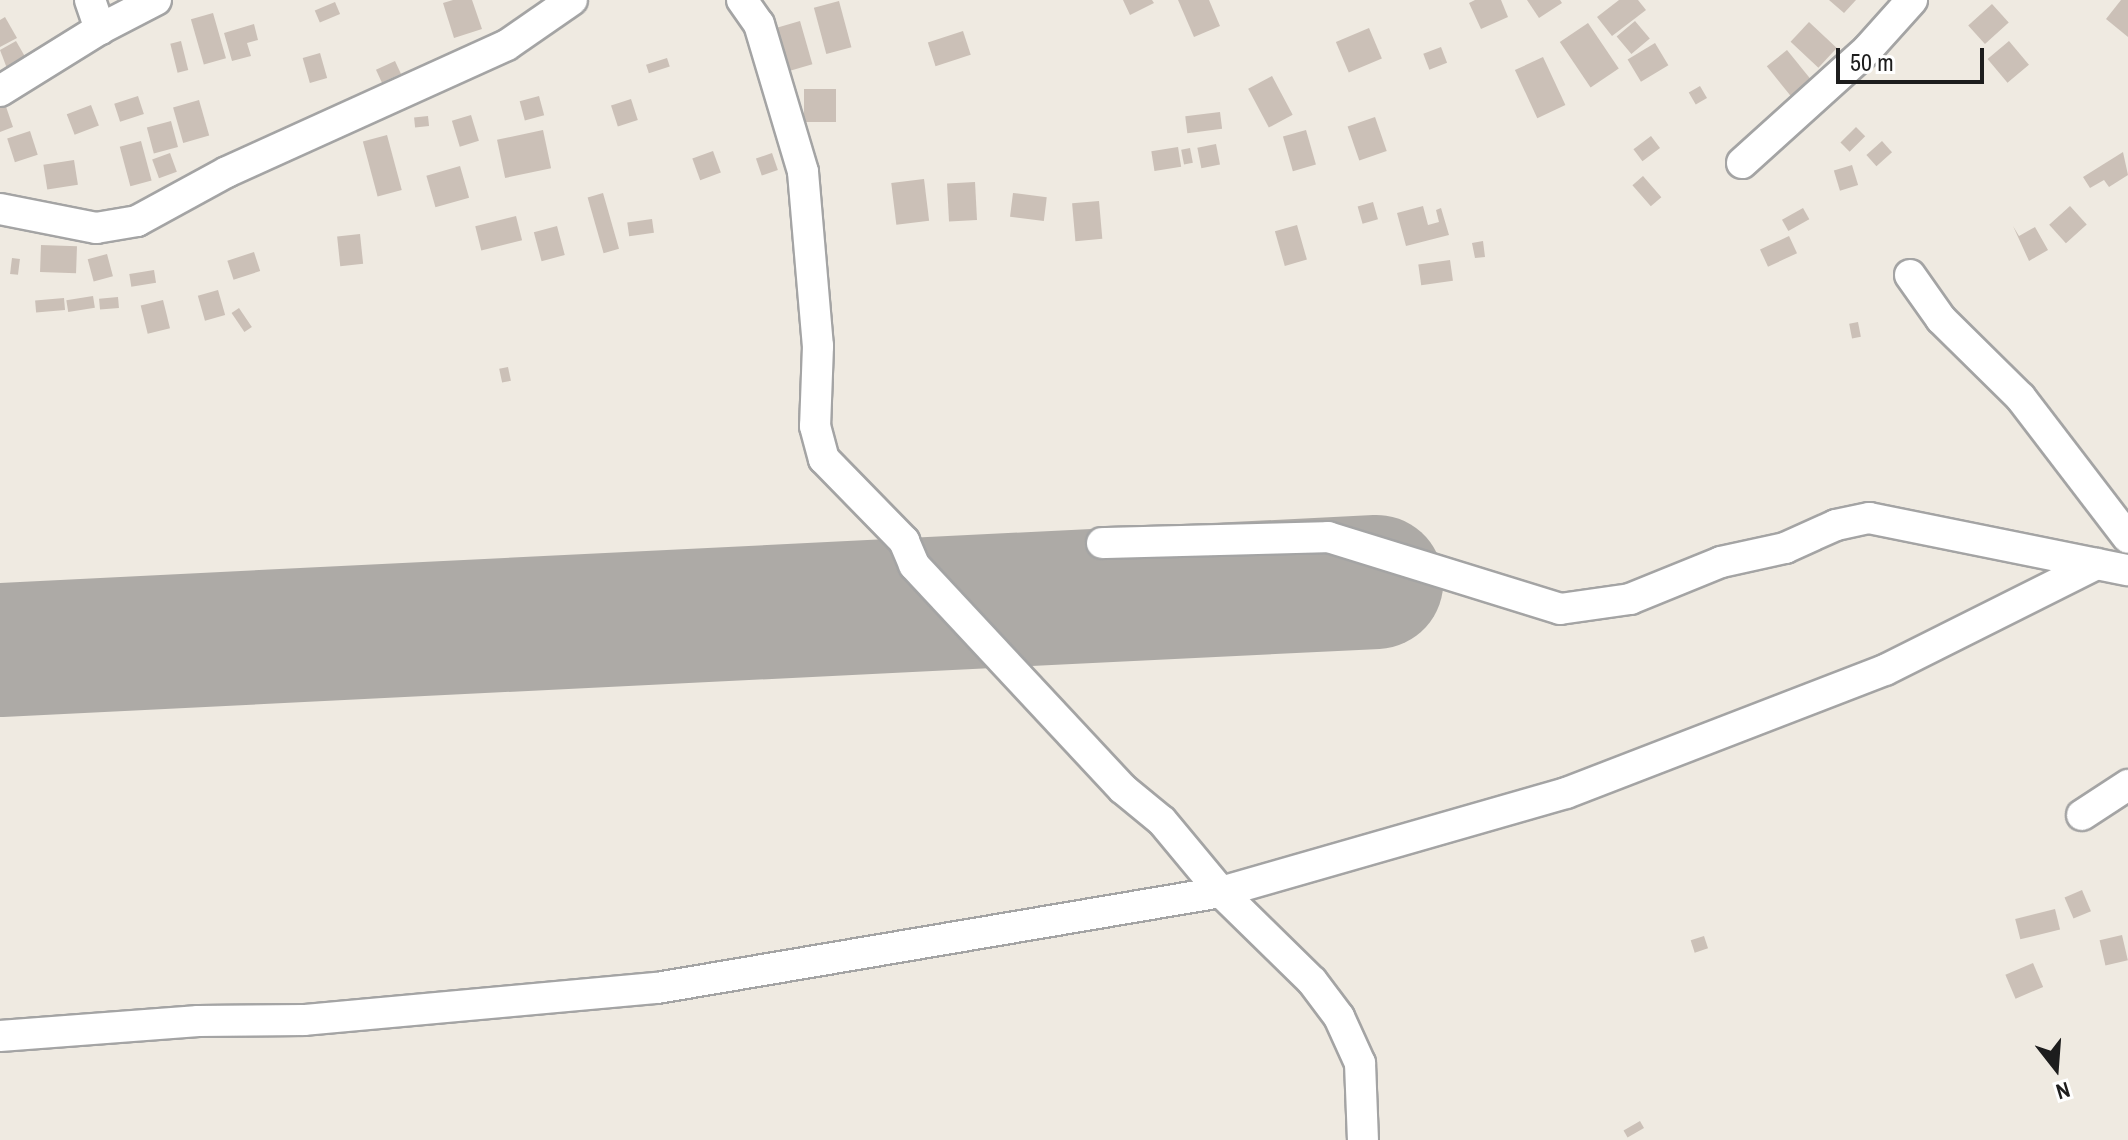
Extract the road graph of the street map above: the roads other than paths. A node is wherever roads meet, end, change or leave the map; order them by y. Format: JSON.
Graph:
{"nodes":[{"id":1,"x":90,"y":0,"type":"edge"},
{"id":2,"x":156,"y":0,"type":"edge"},
{"id":3,"x":572,"y":0,"type":"edge"},
{"id":4,"x":742,"y":0,"type":"edge"},
{"id":5,"x":1912,"y":0,"type":"edge"},
{"id":6,"x":100,"y":29,"type":"junction"},
{"id":7,"x":0,"y":91,"type":"edge"},
{"id":8,"x":1742,"y":163,"type":"dead end"},
{"id":9,"x":0,"y":209,"type":"edge"},
{"id":10,"x":1910,"y":275,"type":"dead end"},
{"id":11,"x":2128,"y":538,"type":"edge"},
{"id":12,"x":1102,"y":543,"type":"dead end"},
{"id":13,"x":2097,"y":564,"type":"junction"},
{"id":14,"x":2128,"y":570,"type":"edge"},
{"id":15,"x":2128,"y":785,"type":"edge"},
{"id":16,"x":2082,"y":815,"type":"dead end"},
{"id":17,"x":1221,"y":892,"type":"junction"},
{"id":18,"x":0,"y":1036,"type":"edge"},
{"id":19,"x":1363,"y":1140,"type":"edge"}],
"edges":[{"from":1,"to":6,"type":"street"},
{"from":2,"to":6,"type":"street"},
{"from":3,"to":9,"type":"street"},
{"from":4,"to":17,"type":"street"},
{"from":5,"to":8,"type":"street"},
{"from":6,"to":7,"type":"street"},
{"from":10,"to":11,"type":"street"},
{"from":12,"to":13,"type":"street"},
{"from":13,"to":14,"type":"street"},
{"from":13,"to":17,"type":"street"},
{"from":15,"to":16,"type":"street"},
{"from":17,"to":18,"type":"street"},
{"from":17,"to":19,"type":"street"}]}
